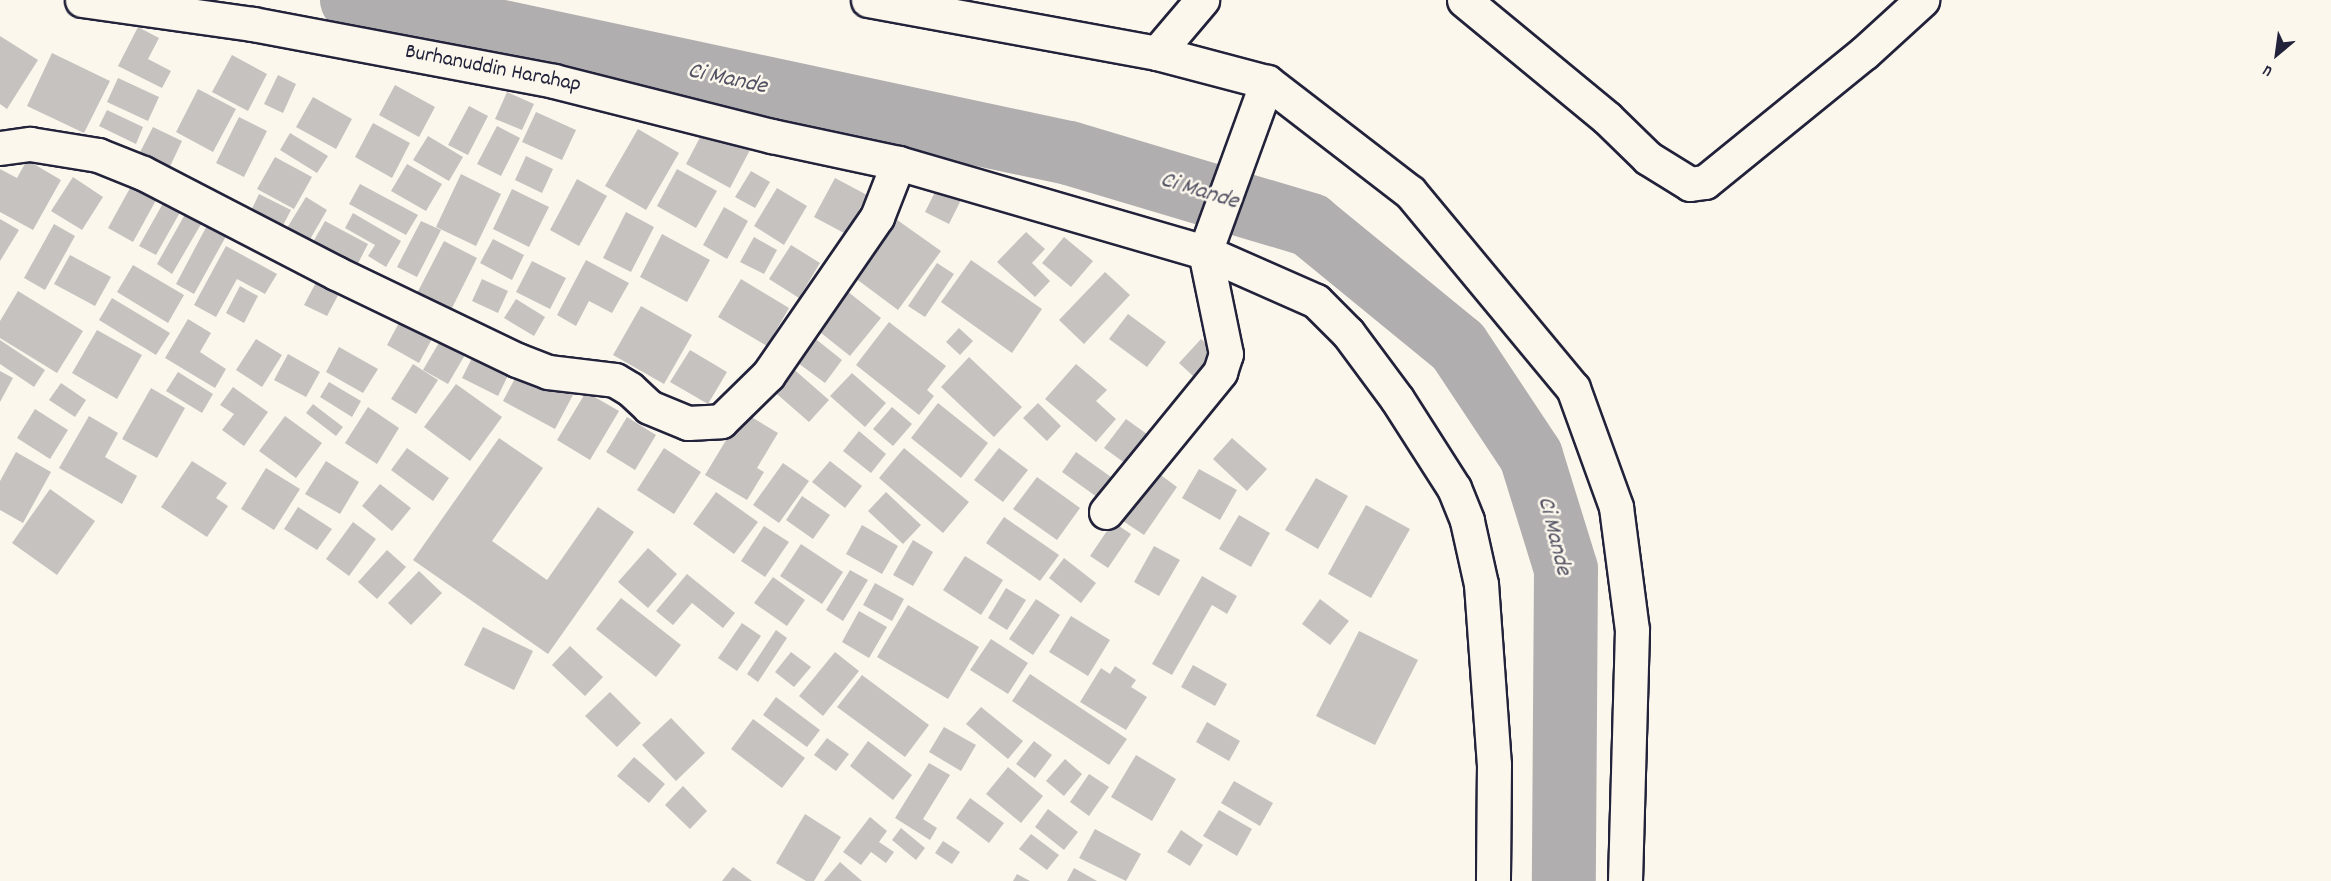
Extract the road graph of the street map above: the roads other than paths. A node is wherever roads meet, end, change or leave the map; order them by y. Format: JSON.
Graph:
{"nodes":[{"id":1,"x":82,"y":0,"type":"edge"},
{"id":2,"x":867,"y":0,"type":"edge"},
{"id":3,"x":1202,"y":0,"type":"edge"},
{"id":4,"x":1464,"y":0,"type":"edge"},
{"id":5,"x":1922,"y":0,"type":"edge"},
{"id":6,"x":1157,"y":53,"type":"junction"},
{"id":7,"x":1264,"y":90,"type":"junction"},
{"id":8,"x":0,"y":148,"type":"edge"},
{"id":9,"x":898,"y":163,"type":"junction"},
{"id":10,"x":1207,"y":245,"type":"junction"},
{"id":11,"x":1106,"y":512,"type":"dead end"},
{"id":12,"x":1492,"y":881,"type":"edge"},
{"id":13,"x":1625,"y":881,"type":"edge"}],
"edges":[{"from":1,"to":9,"type":"street","name":"Burhanuddin Harahap"},
{"from":2,"to":6,"type":"street"},
{"from":3,"to":6,"type":"street"},
{"from":4,"to":5,"type":"street"},
{"from":6,"to":7,"type":"street"},
{"from":7,"to":10,"type":"street"},
{"from":7,"to":13,"type":"street"},
{"from":8,"to":9,"type":"street"},
{"from":9,"to":10,"type":"street","name":"Burhanuddin Harahap"},
{"from":10,"to":11,"type":"street"},
{"from":10,"to":12,"type":"street","name":"Burhanuddin Harahap"}]}
